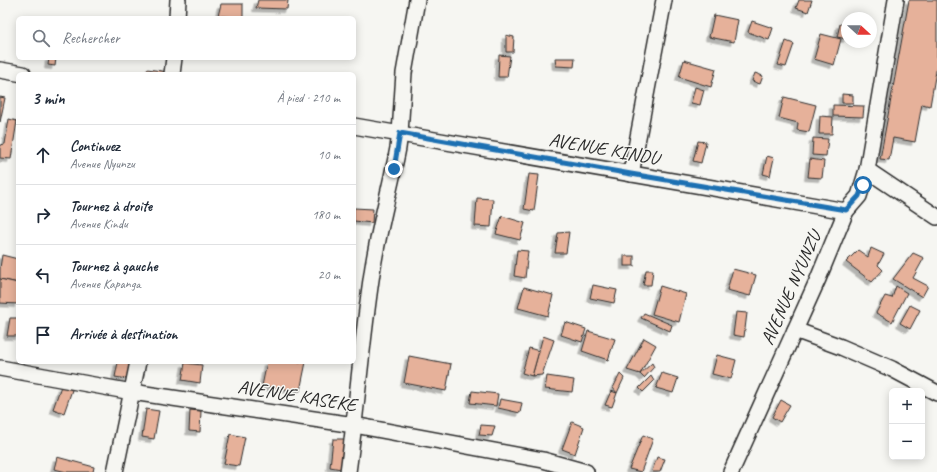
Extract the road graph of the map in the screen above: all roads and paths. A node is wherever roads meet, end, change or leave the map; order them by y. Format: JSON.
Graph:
{"nodes":[{"id":1,"x":178,"y":0,"type":"edge"},
{"id":2,"x":417,"y":0,"type":"edge"},
{"id":3,"x":664,"y":0,"type":"edge"},
{"id":4,"x":896,"y":0,"type":"edge"},
{"id":5,"x":177,"y":16,"type":"edge"},
{"id":6,"x":174,"y":60,"type":"edge"},
{"id":7,"x":0,"y":70,"type":"edge"},
{"id":8,"x":172,"y":72,"type":"edge"},
{"id":9,"x":16,"y":73,"type":"edge"},
{"id":10,"x":356,"y":126,"type":"edge"},
{"id":11,"x":400,"y":133,"type":"junction"},
{"id":12,"x":867,"y":170,"type":"junction"},
{"id":13,"x":631,"y":174,"type":"junction"},
{"id":14,"x":846,"y":210,"type":"junction"},
{"id":15,"x":937,"y":217,"type":"edge"},
{"id":16,"x":795,"y":330,"type":"junction"},
{"id":17,"x":138,"y":364,"type":"edge"},
{"id":18,"x":0,"y":368,"type":"edge"},
{"id":19,"x":132,"y":392,"type":"junction"},
{"id":20,"x":937,"y":393,"type":"edge"},
{"id":21,"x":354,"y":425,"type":"junction"},
{"id":22,"x":542,"y":466,"type":"edge"},
{"id":23,"x":115,"y":472,"type":"edge"},
{"id":24,"x":348,"y":472,"type":"edge"},
{"id":25,"x":586,"y":472,"type":"edge"},
{"id":26,"x":731,"y":472,"type":"edge"}],
"edges":[{"from":1,"to":5,"type":"street"},
{"from":2,"to":11,"type":"street"},
{"from":3,"to":13,"type":"street"},
{"from":4,"to":12,"type":"street","name":"AVENUE NYUNZU"},
{"from":6,"to":8,"type":"street"},
{"from":7,"to":9,"type":"street"},
{"from":10,"to":11,"type":"street","name":"AVENUE KINDU"},
{"from":11,"to":13,"type":"street","name":"AVENUE KINDU"},
{"from":11,"to":21,"type":"street"},
{"from":12,"to":14,"type":"street","name":"AVENUE NYUNZU"},
{"from":12,"to":15,"type":"street"},
{"from":13,"to":14,"type":"street","name":"AVENUE KINDU"},
{"from":14,"to":16,"type":"street","name":"AVENUE NYUNZU"},
{"from":16,"to":20,"type":"street"},
{"from":16,"to":26,"type":"street","name":"AVENUE NYUNZU"},
{"from":17,"to":19,"type":"street"},
{"from":18,"to":19,"type":"street","name":"AVENUE KASEKE"},
{"from":19,"to":21,"type":"street","name":"AVENUE KASEKE"},
{"from":19,"to":23,"type":"street"},
{"from":21,"to":22,"type":"street","name":"AVENUE KASEKE"},
{"from":21,"to":24,"type":"street"},
{"from":22,"to":25,"type":"street","name":"AVENUE KASEKE"}]}
